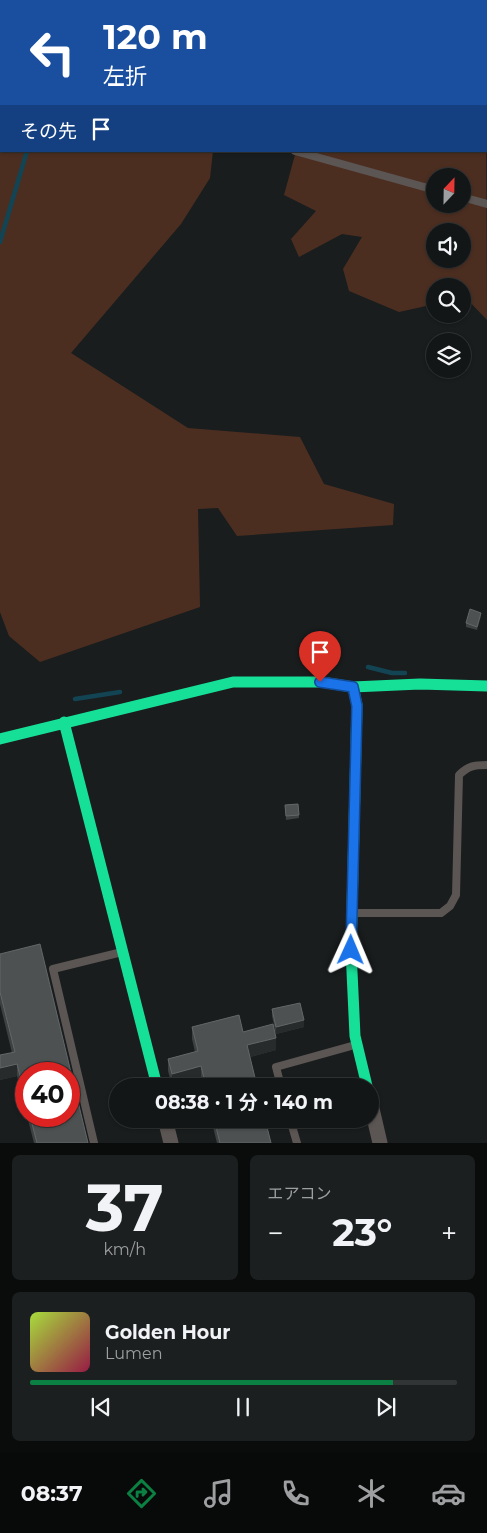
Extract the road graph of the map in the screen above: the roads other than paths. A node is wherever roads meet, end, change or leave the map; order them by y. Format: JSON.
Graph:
{"nodes":[{"id":1,"x":299,"y":152,"type":"edge"},
{"id":2,"x":426,"y":187,"type":"edge"},
{"id":3,"x":471,"y":200,"type":"edge"},
{"id":4,"x":487,"y":204,"type":"edge"},
{"id":5,"x":487,"y":686,"type":"edge"},
{"id":6,"x":353,"y":687,"type":"junction"},
{"id":7,"x":64,"y":722,"type":"junction"},
{"id":8,"x":0,"y":739,"type":"edge"},
{"id":9,"x":487,"y":765,"type":"edge"},
{"id":10,"x":352,"y":914,"type":"junction"},
{"id":11,"x":124,"y":952,"type":"junction"},
{"id":12,"x":357,"y":1044,"type":"junction"},
{"id":13,"x":155,"y":1078,"type":"edge"},
{"id":14,"x":279,"y":1078,"type":"edge"},
{"id":15,"x":365,"y":1078,"type":"edge"},
{"id":16,"x":167,"y":1128,"type":"edge"},
{"id":17,"x":293,"y":1128,"type":"edge"},
{"id":18,"x":377,"y":1128,"type":"edge"},
{"id":19,"x":94,"y":1143,"type":"edge"},
{"id":20,"x":171,"y":1143,"type":"edge"},
{"id":21,"x":297,"y":1143,"type":"edge"},
{"id":22,"x":380,"y":1143,"type":"edge"}],
"edges":[{"from":1,"to":2,"type":"lane"},
{"from":3,"to":4,"type":"lane"},
{"from":5,"to":6,"type":"street"},
{"from":6,"to":7,"type":"street"},
{"from":6,"to":10,"type":"street"},
{"from":7,"to":8,"type":"street"},
{"from":7,"to":11,"type":"street"},
{"from":9,"to":10,"type":"lane"},
{"from":10,"to":12,"type":"street"},
{"from":11,"to":13,"type":"street"},
{"from":11,"to":19,"type":"lane"},
{"from":12,"to":14,"type":"lane"},
{"from":12,"to":15,"type":"street"},
{"from":16,"to":20,"type":"street"},
{"from":17,"to":21,"type":"lane"},
{"from":18,"to":22,"type":"street"}]}
